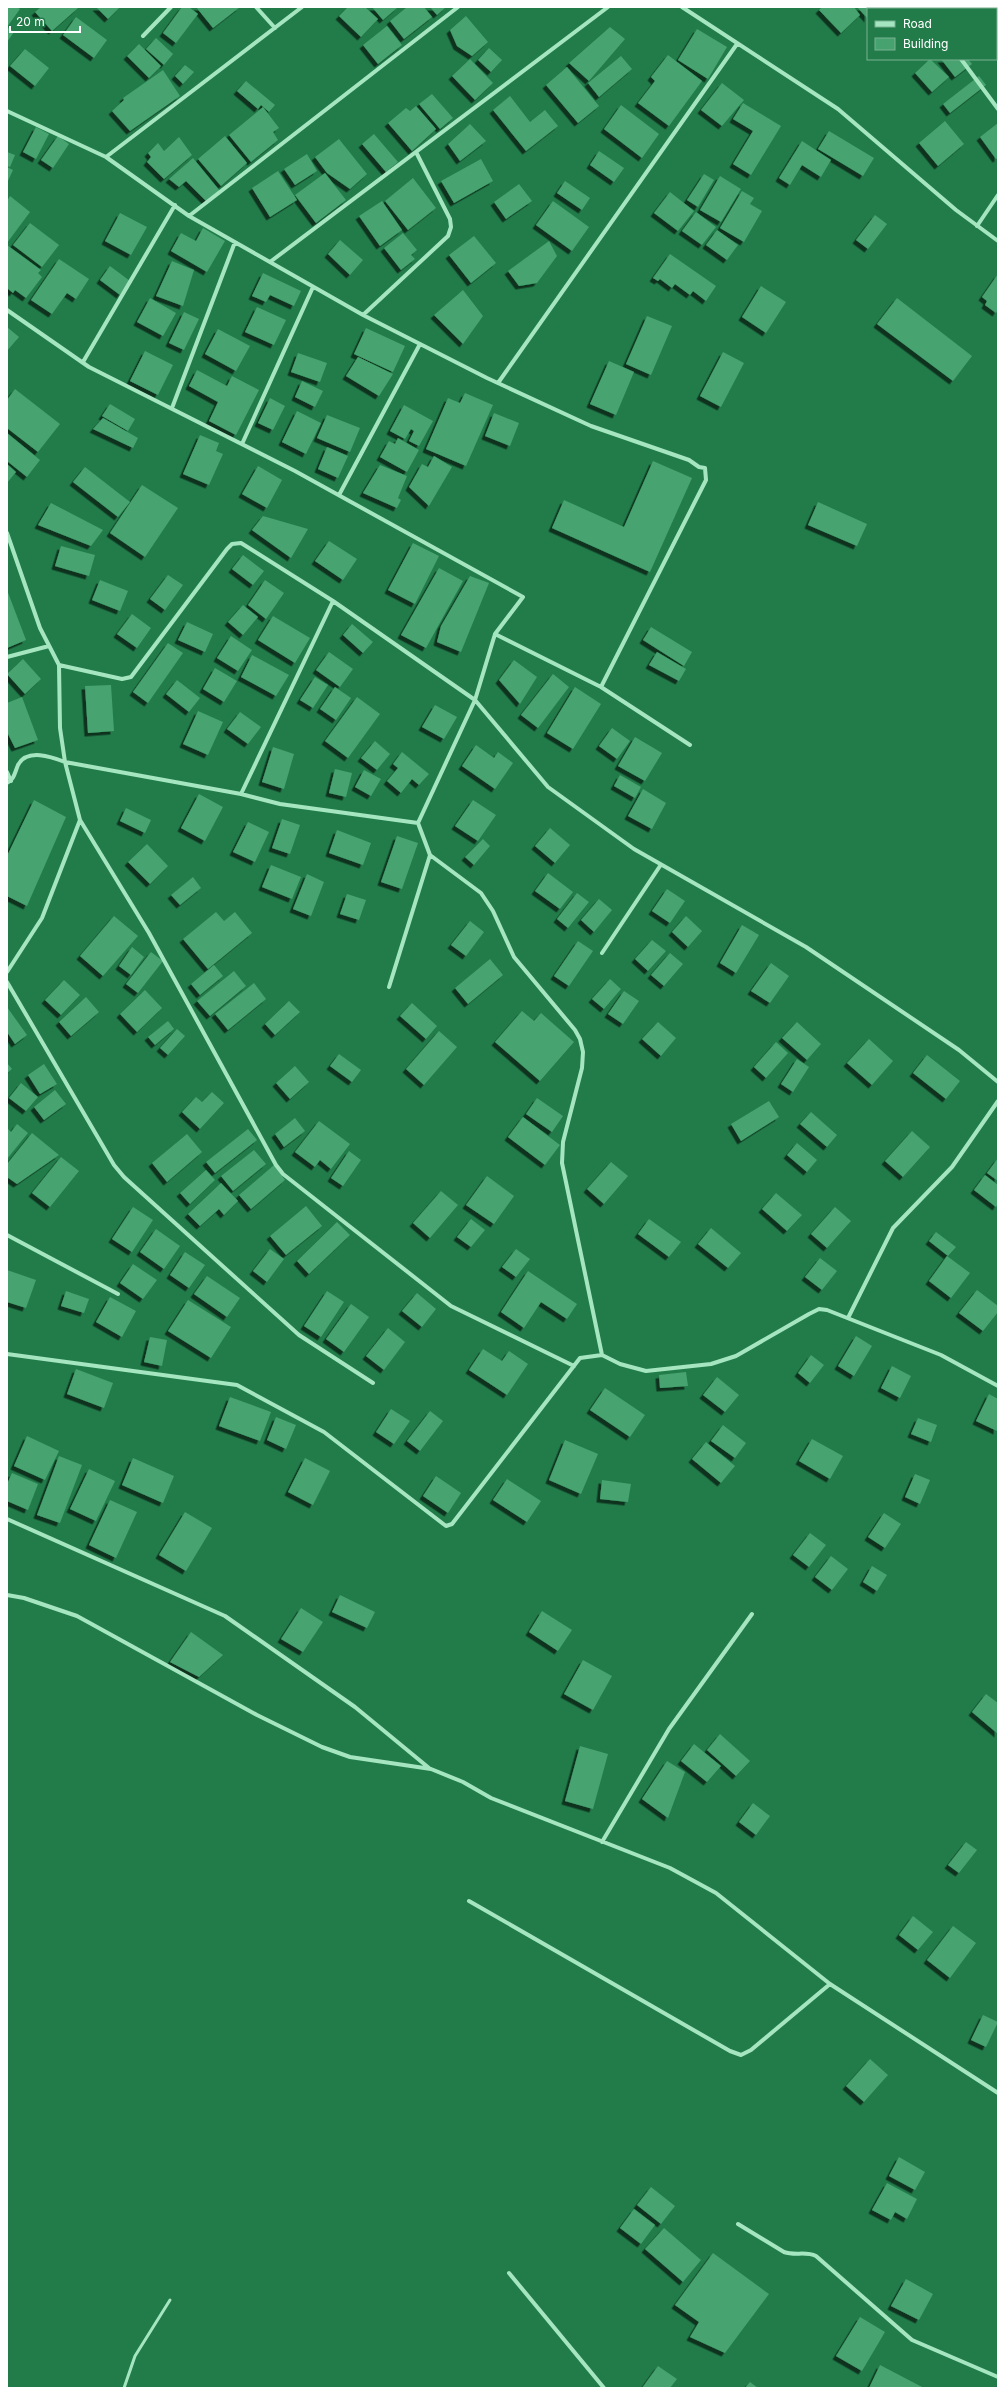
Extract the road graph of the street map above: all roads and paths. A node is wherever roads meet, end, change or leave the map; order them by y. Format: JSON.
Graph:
{"nodes":[{"id":1,"x":171,"y":7,"type":"edge"},
{"id":2,"x":256,"y":7,"type":"edge"},
{"id":3,"x":302,"y":7,"type":"edge"},
{"id":4,"x":458,"y":7,"type":"edge"},
{"id":5,"x":608,"y":7,"type":"edge"},
{"id":6,"x":682,"y":7,"type":"edge"},
{"id":7,"x":275,"y":28,"type":"junction"},
{"id":8,"x":143,"y":36,"type":"dead end"},
{"id":9,"x":737,"y":44,"type":"junction"},
{"id":10,"x":962,"y":60,"type":"edge"},
{"id":11,"x":998,"y":109,"type":"edge"},
{"id":12,"x":7,"y":111,"type":"edge"},
{"id":13,"x":416,"y":152,"type":"junction"},
{"id":14,"x":106,"y":157,"type":"junction"},
{"id":15,"x":998,"y":195,"type":"edge"},
{"id":16,"x":175,"y":205,"type":"junction"},
{"id":17,"x":189,"y":216,"type":"junction"},
{"id":18,"x":977,"y":226,"type":"junction"},
{"id":19,"x":998,"y":241,"type":"edge"},
{"id":20,"x":235,"y":242,"type":"junction"},
{"id":21,"x":270,"y":262,"type":"junction"},
{"id":22,"x":313,"y":287,"type":"junction"},
{"id":23,"x":7,"y":310,"type":"edge"},
{"id":24,"x":363,"y":315,"type":"junction"},
{"id":25,"x":420,"y":344,"type":"junction"},
{"id":26,"x":83,"y":362,"type":"junction"},
{"id":27,"x":498,"y":383,"type":"junction"},
{"id":28,"x":172,"y":408,"type":"junction"},
{"id":29,"x":242,"y":444,"type":"junction"},
{"id":30,"x":339,"y":495,"type":"junction"},
{"id":31,"x":7,"y":533,"type":"edge"},
{"id":32,"x":333,"y":602,"type":"junction"},
{"id":33,"x":495,"y":634,"type":"junction"},
{"id":34,"x":49,"y":646,"type":"junction"},
{"id":35,"x":7,"y":657,"type":"edge"},
{"id":36,"x":60,"y":665,"type":"junction"},
{"id":37,"x":601,"y":687,"type":"junction"},
{"id":38,"x":475,"y":700,"type":"junction"},
{"id":39,"x":690,"y":745,"type":"dead end"},
{"id":40,"x":65,"y":762,"type":"junction"},
{"id":41,"x":7,"y":772,"type":"edge"},
{"id":42,"x":9,"y":782,"type":"edge"},
{"id":43,"x":241,"y":794,"type":"junction"},
{"id":44,"x":80,"y":820,"type":"junction"},
{"id":45,"x":418,"y":823,"type":"junction"},
{"id":46,"x":430,"y":855,"type":"junction"},
{"id":47,"x":660,"y":866,"type":"junction"},
{"id":48,"x":602,"y":953,"type":"dead end"},
{"id":49,"x":7,"y":972,"type":"edge"},
{"id":50,"x":7,"y":982,"type":"edge"},
{"id":51,"x":389,"y":987,"type":"dead end"},
{"id":52,"x":998,"y":1082,"type":"edge"},
{"id":53,"x":998,"y":1101,"type":"edge"},
{"id":54,"x":7,"y":1235,"type":"edge"},
{"id":55,"x":118,"y":1294,"type":"dead end"},
{"id":56,"x":848,"y":1318,"type":"junction"},
{"id":57,"x":7,"y":1354,"type":"edge"},
{"id":58,"x":602,"y":1355,"type":"junction"},
{"id":59,"x":574,"y":1366,"type":"junction"},
{"id":60,"x":373,"y":1383,"type":"dead end"},
{"id":61,"x":998,"y":1386,"type":"edge"},
{"id":62,"x":7,"y":1519,"type":"edge"},
{"id":63,"x":7,"y":1596,"type":"edge"},
{"id":64,"x":752,"y":1614,"type":"dead end"},
{"id":65,"x":431,"y":1769,"type":"junction"},
{"id":66,"x":602,"y":1842,"type":"junction"},
{"id":67,"x":469,"y":1901,"type":"dead end"},
{"id":68,"x":830,"y":1984,"type":"junction"},
{"id":69,"x":998,"y":2093,"type":"edge"},
{"id":70,"x":738,"y":2224,"type":"dead end"},
{"id":71,"x":509,"y":2273,"type":"dead end"},
{"id":72,"x":170,"y":2300,"type":"dead end"},
{"id":73,"x":998,"y":2376,"type":"edge"},
{"id":74,"x":124,"y":2388,"type":"edge"},
{"id":75,"x":604,"y":2388,"type":"edge"}],
"edges":[{"from":1,"to":8,"type":"street"},
{"from":2,"to":7,"type":"street"},
{"from":3,"to":7,"type":"street"},
{"from":4,"to":17,"type":"street"},
{"from":5,"to":13,"type":"street"},
{"from":6,"to":9,"type":"street"},
{"from":7,"to":14,"type":"street"},
{"from":9,"to":18,"type":"street"},
{"from":9,"to":27,"type":"street"},
{"from":10,"to":11,"type":"street"},
{"from":12,"to":14,"type":"street"},
{"from":13,"to":21,"type":"street"},
{"from":13,"to":24,"type":"street"},
{"from":14,"to":16,"type":"street"},
{"from":15,"to":18,"type":"street"},
{"from":16,"to":17,"type":"street"},
{"from":16,"to":26,"type":"street"},
{"from":17,"to":20,"type":"street"},
{"from":18,"to":19,"type":"street"},
{"from":20,"to":21,"type":"street"},
{"from":20,"to":28,"type":"street"},
{"from":21,"to":22,"type":"street"},
{"from":22,"to":24,"type":"street"},
{"from":22,"to":29,"type":"street"},
{"from":23,"to":26,"type":"street"},
{"from":24,"to":25,"type":"street"},
{"from":25,"to":27,"type":"street"},
{"from":25,"to":30,"type":"street"},
{"from":26,"to":28,"type":"street"},
{"from":27,"to":37,"type":"street"},
{"from":28,"to":29,"type":"street"},
{"from":29,"to":30,"type":"street"},
{"from":30,"to":33,"type":"street"},
{"from":31,"to":34,"type":"street"},
{"from":32,"to":36,"type":"street"},
{"from":32,"to":38,"type":"street"},
{"from":32,"to":43,"type":"street"},
{"from":33,"to":37,"type":"street"},
{"from":33,"to":38,"type":"street"},
{"from":34,"to":35,"type":"street"},
{"from":34,"to":36,"type":"street"},
{"from":36,"to":40,"type":"street"},
{"from":37,"to":39,"type":"street"},
{"from":38,"to":45,"type":"street"},
{"from":38,"to":47,"type":"street"},
{"from":40,"to":42,"type":"street"},
{"from":40,"to":43,"type":"street"},
{"from":40,"to":44,"type":"street"},
{"from":41,"to":42,"type":"street"},
{"from":43,"to":45,"type":"street"},
{"from":44,"to":49,"type":"street"},
{"from":44,"to":59,"type":"street"},
{"from":45,"to":46,"type":"street"},
{"from":46,"to":51,"type":"street"},
{"from":46,"to":58,"type":"street"},
{"from":47,"to":48,"type":"street"},
{"from":47,"to":52,"type":"street"},
{"from":50,"to":60,"type":"street"},
{"from":53,"to":56,"type":"street"},
{"from":54,"to":55,"type":"street"},
{"from":56,"to":58,"type":"street"},
{"from":56,"to":61,"type":"street"},
{"from":57,"to":59,"type":"street"},
{"from":58,"to":59,"type":"street"},
{"from":62,"to":65,"type":"street"},
{"from":63,"to":65,"type":"street"},
{"from":64,"to":66,"type":"street"},
{"from":65,"to":66,"type":"street"},
{"from":66,"to":68,"type":"street"},
{"from":67,"to":68,"type":"street"},
{"from":68,"to":69,"type":"street"},
{"from":70,"to":73,"type":"street"},
{"from":71,"to":75,"type":"street"},
{"from":72,"to":74,"type":"lane"}]}
